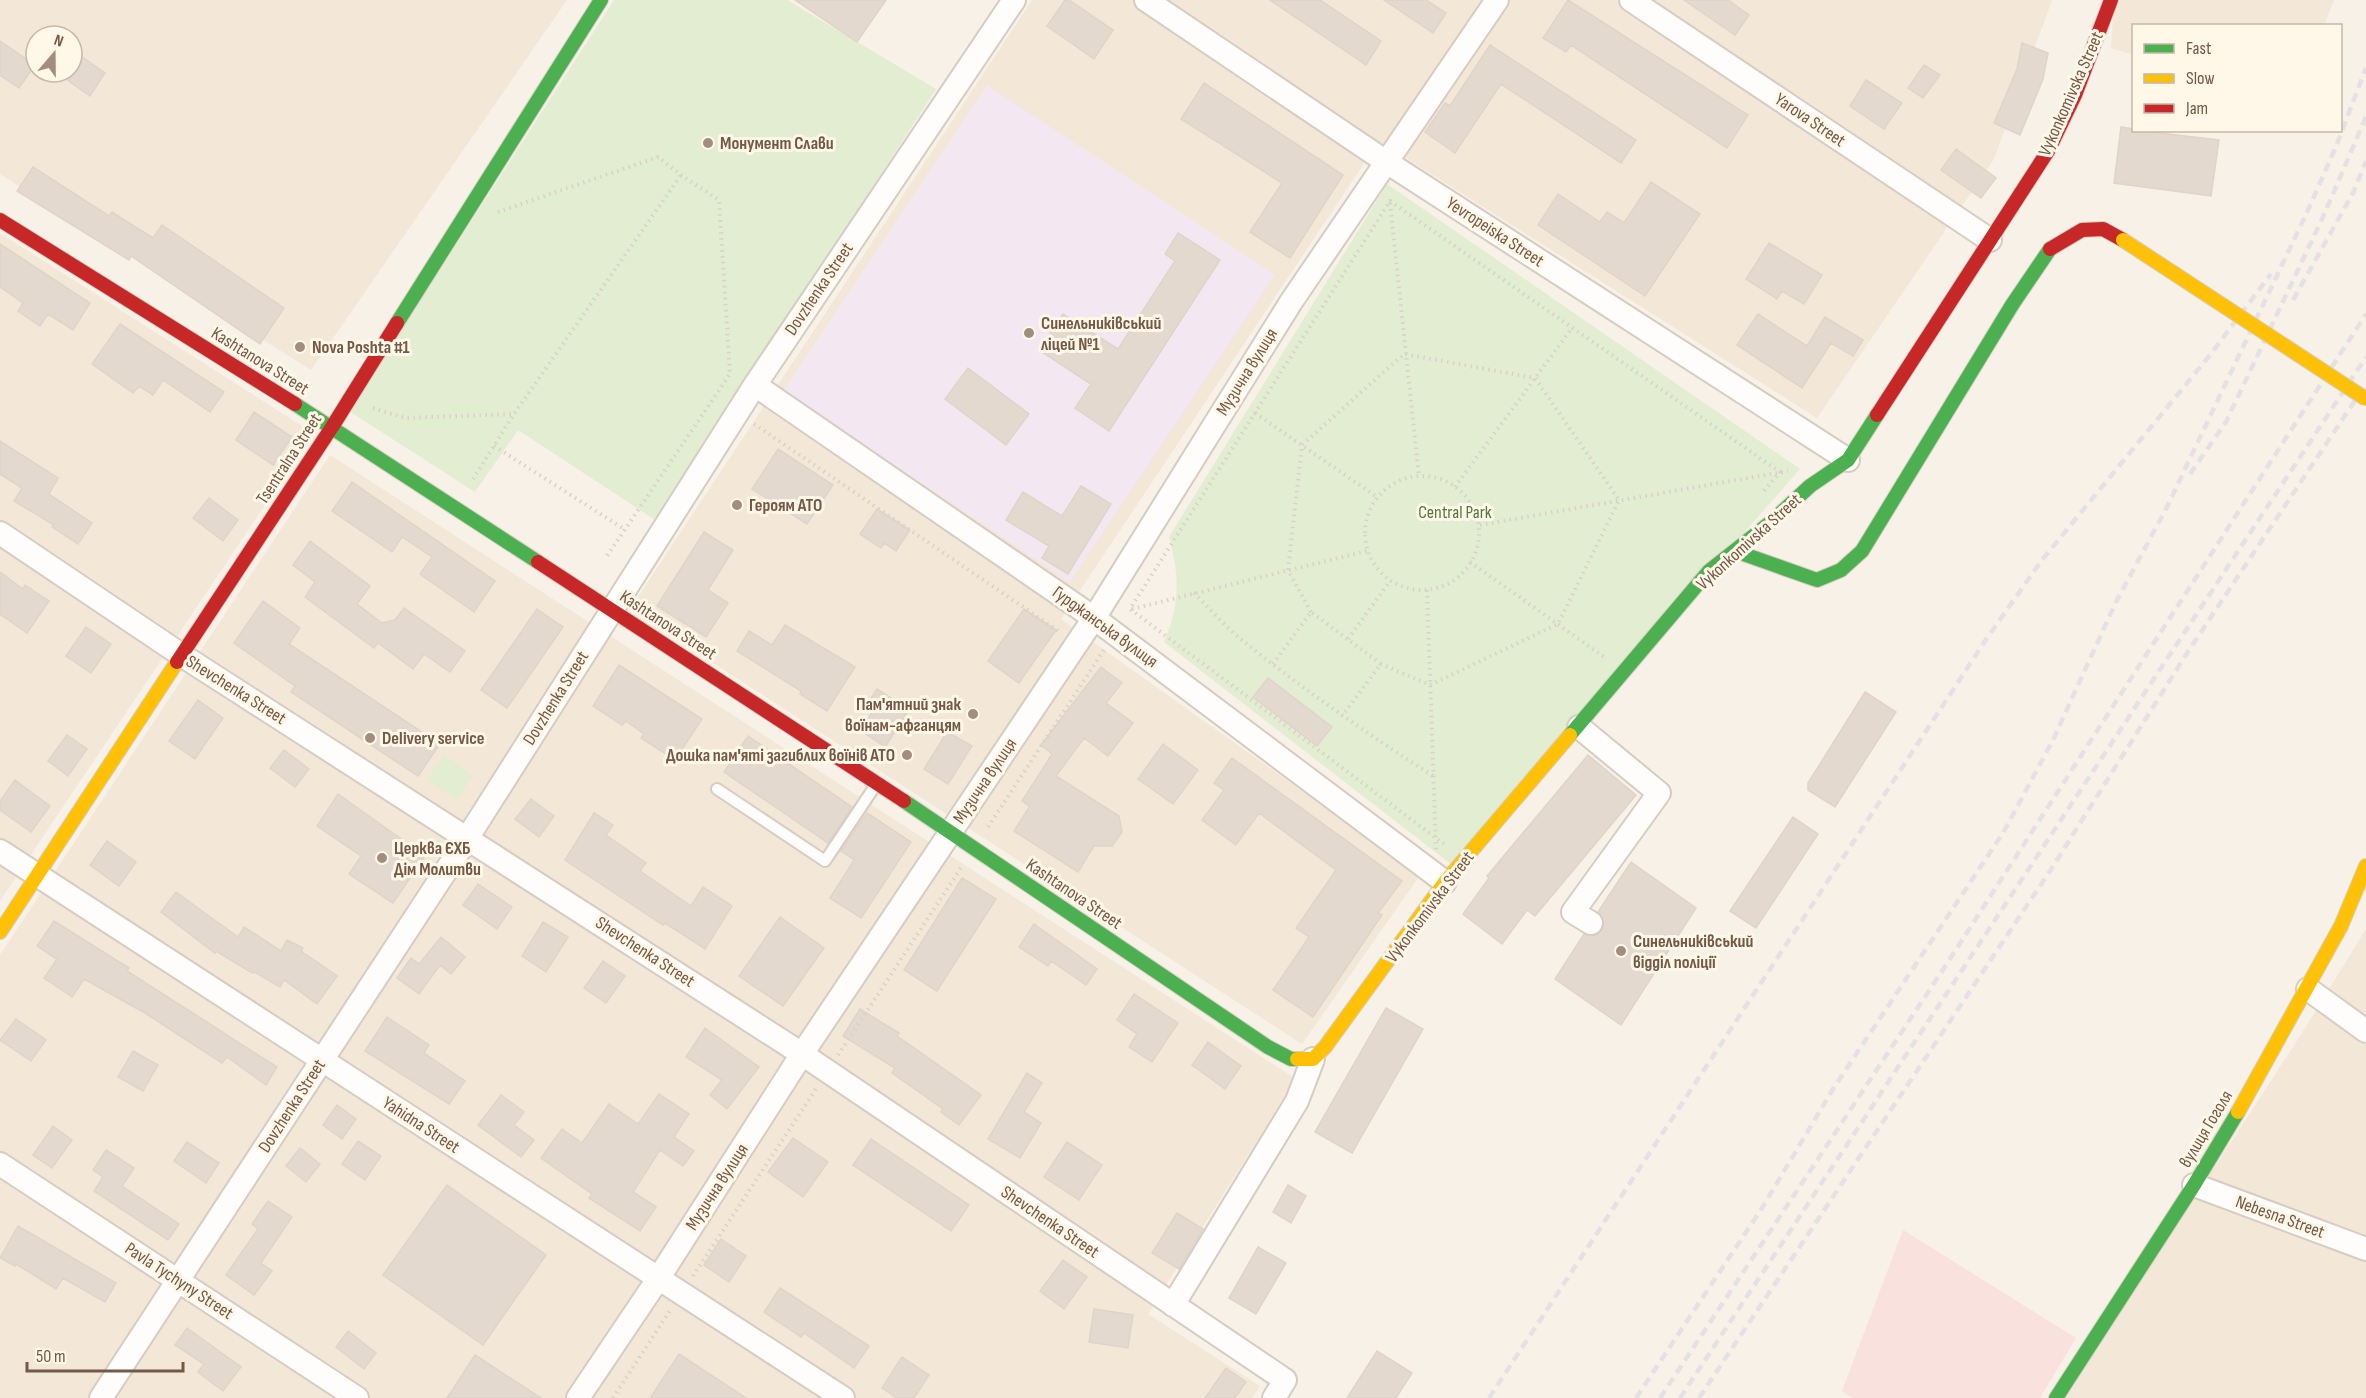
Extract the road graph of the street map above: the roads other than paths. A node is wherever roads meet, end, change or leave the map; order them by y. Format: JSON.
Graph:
{"nodes":[{"id":1,"x":601,"y":0,"type":"edge"},
{"id":2,"x":1014,"y":0,"type":"edge"},
{"id":3,"x":1146,"y":0,"type":"edge"},
{"id":4,"x":1497,"y":0,"type":"edge"},
{"id":5,"x":1631,"y":0,"type":"edge"},
{"id":6,"x":2110,"y":1,"type":"edge"},
{"id":7,"x":1385,"y":161,"type":"junction"},
{"id":8,"x":0,"y":220,"type":"edge"},
{"id":9,"x":1990,"y":240,"type":"junction"},
{"id":10,"x":755,"y":385,"type":"junction"},
{"id":11,"x":2366,"y":399,"type":"edge"},
{"id":12,"x":332,"y":427,"type":"junction"},
{"id":13,"x":1848,"y":460,"type":"junction"},
{"id":14,"x":0,"y":533,"type":"edge"},
{"id":15,"x":1735,"y":551,"type":"junction"},
{"id":16,"x":612,"y":610,"type":"junction"},
{"id":17,"x":1094,"y":618,"type":"junction"},
{"id":18,"x":183,"y":656,"type":"junction"},
{"id":19,"x":1579,"y":727,"type":"junction"},
{"id":20,"x":877,"y":784,"type":"junction"},
{"id":21,"x":717,"y":789,"type":"dead end"},
{"id":22,"x":951,"y":832,"type":"junction"},
{"id":23,"x":468,"y":837,"type":"junction"},
{"id":24,"x":0,"y":852,"type":"edge"},
{"id":25,"x":2366,"y":866,"type":"edge"},
{"id":26,"x":1439,"y":875,"type":"junction"},
{"id":27,"x":37,"y":876,"type":"junction"},
{"id":28,"x":2366,"y":899,"type":"edge"},
{"id":29,"x":1591,"y":923,"type":"dead end"},
{"id":30,"x":2341,"y":926,"type":"junction"},
{"id":31,"x":0,"y":932,"type":"edge"},
{"id":32,"x":2308,"y":989,"type":"junction"},
{"id":33,"x":2366,"y":1031,"type":"edge"},
{"id":34,"x":1319,"y":1053,"type":"junction"},
{"id":35,"x":802,"y":1054,"type":"junction"},
{"id":36,"x":321,"y":1061,"type":"junction"},
{"id":37,"x":0,"y":1164,"type":"edge"},
{"id":38,"x":2194,"y":1185,"type":"junction"},
{"id":39,"x":2366,"y":1249,"type":"edge"},
{"id":40,"x":658,"y":1279,"type":"junction"},
{"id":41,"x":178,"y":1281,"type":"junction"},
{"id":42,"x":1173,"y":1305,"type":"junction"},
{"id":43,"x":1279,"y":1389,"type":"edge"},
{"id":44,"x":101,"y":1398,"type":"edge"},
{"id":45,"x":357,"y":1398,"type":"edge"},
{"id":46,"x":578,"y":1398,"type":"edge"},
{"id":47,"x":843,"y":1398,"type":"edge"},
{"id":48,"x":2056,"y":1398,"type":"edge"}],
"edges":[{"from":1,"to":12,"type":"street","name":"Tsentralna Street"},
{"from":2,"to":10,"type":"street","name":"Dovzhenka Street"},
{"from":3,"to":7,"type":"street","name":"Yevropeiska Street"},
{"from":4,"to":7,"type":"street","name":"Музична вулиця"},
{"from":5,"to":9,"type":"street","name":"Yarova Street"},
{"from":6,"to":9,"type":"street","name":"Vykonkomivska Street"},
{"from":7,"to":13,"type":"street","name":"Yevropeiska Street"},
{"from":7,"to":17,"type":"street","name":"Музична вулиця"},
{"from":8,"to":12,"type":"street","name":"Kashtanova Street"},
{"from":9,"to":13,"type":"street","name":"Vykonkomivska Street"},
{"from":10,"to":16,"type":"street","name":"Dovzhenka Street"},
{"from":10,"to":17,"type":"street","name":"Гурджанська вулиця"},
{"from":11,"to":15,"type":"street","bridge":true},
{"from":12,"to":16,"type":"street","name":"Kashtanova Street"},
{"from":12,"to":18,"type":"street","name":"Tsentralna Street"},
{"from":13,"to":15,"type":"street","name":"Vykonkomivska Street"},
{"from":14,"to":18,"type":"street","name":"Shevchenka Street"},
{"from":15,"to":19,"type":"street","name":"Vykonkomivska Street"},
{"from":16,"to":20,"type":"street","name":"Kashtanova Street"},
{"from":16,"to":23,"type":"street","name":"Dovzhenka Street"},
{"from":17,"to":22,"type":"street","name":"Музична вулиця"},
{"from":17,"to":26,"type":"street","name":"Гурджанська вулиця"},
{"from":18,"to":23,"type":"street","name":"Shevchenka Street"},
{"from":18,"to":27,"type":"street","name":"Tsentralna Street"},
{"from":19,"to":26,"type":"street","name":"Vykonkomivska Street"},
{"from":19,"to":29,"type":"street"},
{"from":20,"to":21,"type":"lane"},
{"from":20,"to":22,"type":"street","name":"Kashtanova Street"},
{"from":22,"to":34,"type":"street","name":"Kashtanova Street"},
{"from":22,"to":35,"type":"street","name":"Музична вулиця"},
{"from":23,"to":35,"type":"street","name":"Shevchenka Street"},
{"from":23,"to":36,"type":"street","name":"Dovzhenka Street"},
{"from":24,"to":27,"type":"street","name":"Yahidna Street"},
{"from":25,"to":30,"type":"street","name":"вулиця Гоголя"},
{"from":26,"to":34,"type":"street","name":"Vykonkomivska Street"},
{"from":27,"to":31,"type":"street","name":"Tsentralna Street"},
{"from":27,"to":36,"type":"street","name":"Yahidna Street"},
{"from":28,"to":30,"type":"street"},
{"from":30,"to":32,"type":"street","name":"вулиця Гоголя"},
{"from":32,"to":33,"type":"street"},
{"from":32,"to":38,"type":"street","name":"вулиця Гоголя"},
{"from":34,"to":42,"type":"street","name":"Vykonkomivska Street"},
{"from":35,"to":40,"type":"street","name":"Музична вулиця"},
{"from":35,"to":42,"type":"street","name":"Shevchenka Street"},
{"from":36,"to":40,"type":"street","name":"Yahidna Street"},
{"from":36,"to":41,"type":"street","name":"Dovzhenka Street"},
{"from":37,"to":41,"type":"street","name":"Pavla Tychyny Street"},
{"from":38,"to":39,"type":"street","name":"Nebesna Street"},
{"from":38,"to":48,"type":"street","name":"вулиця Гоголя"},
{"from":40,"to":46,"type":"street","name":"Музична вулиця"},
{"from":40,"to":47,"type":"street","name":"Yahidna Street"},
{"from":41,"to":44,"type":"street","name":"Dovzhenka Street"},
{"from":41,"to":45,"type":"street","name":"Pavla Tychyny Street"},
{"from":42,"to":43,"type":"street","name":"Shevchenka Street"}]}
